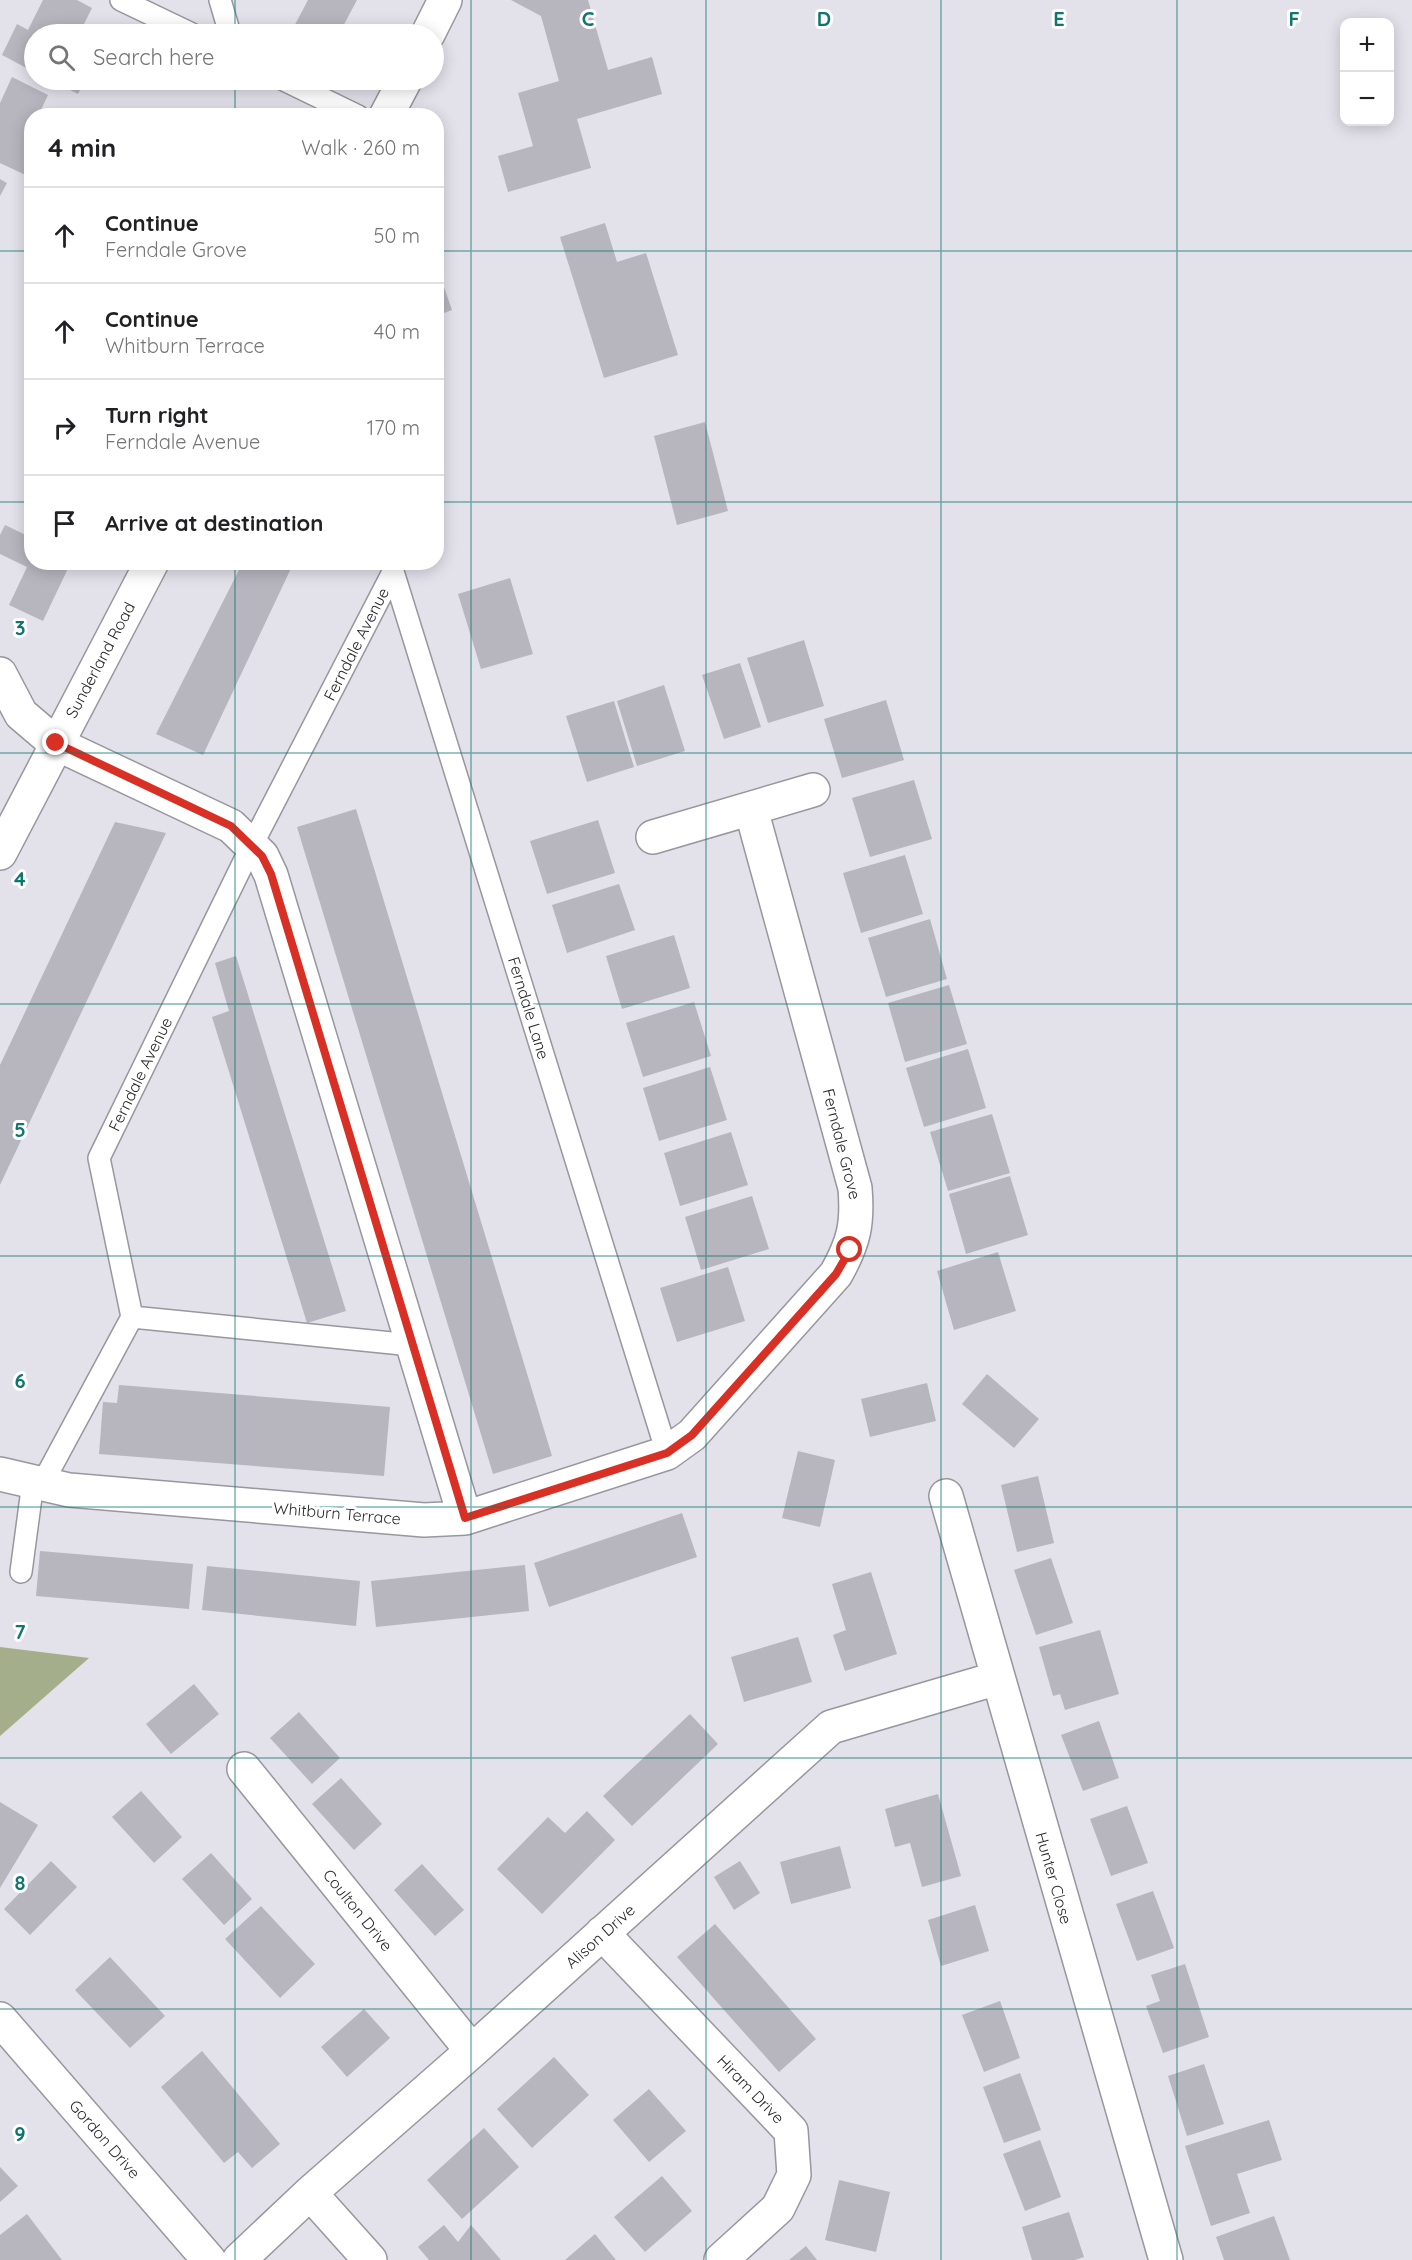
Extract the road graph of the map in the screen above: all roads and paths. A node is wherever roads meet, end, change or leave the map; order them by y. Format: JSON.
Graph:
{"nodes":[{"id":1,"x":121,"y":0,"type":"edge"},
{"id":2,"x":220,"y":0,"type":"edge"},
{"id":3,"x":445,"y":0,"type":"edge"},
{"id":4,"x":171,"y":24,"type":"edge"},
{"id":5,"x":227,"y":24,"type":"edge"},
{"id":6,"x":433,"y":24,"type":"edge"},
{"id":7,"x":305,"y":90,"type":"edge"},
{"id":8,"x":400,"y":90,"type":"edge"},
{"id":9,"x":342,"y":108,"type":"edge"},
{"id":10,"x":390,"y":108,"type":"edge"},
{"id":11,"x":148,"y":570,"type":"edge"},
{"id":12,"x":390,"y":570,"type":"edge"},
{"id":13,"x":393,"y":570,"type":"edge"},
{"id":14,"x":0,"y":674,"type":"edge"},
{"id":15,"x":56,"y":743,"type":"junction"},
{"id":16,"x":813,"y":790,"type":"dead end"},
{"id":17,"x":751,"y":809,"type":"junction"},
{"id":18,"x":653,"y":837,"type":"dead end"},
{"id":19,"x":252,"y":845,"type":"junction"},
{"id":20,"x":0,"y":854,"type":"edge"},
{"id":21,"x":132,"y":1317,"type":"junction"},
{"id":22,"x":412,"y":1345,"type":"junction"},
{"id":23,"x":667,"y":1453,"type":"junction"},
{"id":24,"x":0,"y":1474,"type":"edge"},
{"id":25,"x":37,"y":1483,"type":"junction"},
{"id":26,"x":946,"y":1496,"type":"dead end"},
{"id":27,"x":465,"y":1518,"type":"junction"},
{"id":28,"x":21,"y":1572,"type":"dead end"},
{"id":29,"x":998,"y":1678,"type":"junction"},
{"id":30,"x":244,"y":1769,"type":"dead end"},
{"id":31,"x":602,"y":1934,"type":"junction"},
{"id":32,"x":0,"y":2019,"type":"edge"},
{"id":33,"x":472,"y":2051,"type":"junction"},
{"id":34,"x":310,"y":2193,"type":"junction"},
{"id":35,"x":209,"y":2260,"type":"edge"},
{"id":36,"x":239,"y":2260,"type":"edge"},
{"id":37,"x":370,"y":2260,"type":"edge"},
{"id":38,"x":721,"y":2260,"type":"edge"},
{"id":39,"x":1166,"y":2260,"type":"edge"}],
"edges":[{"from":1,"to":4,"type":"lane"},
{"from":2,"to":5,"type":"lane"},
{"from":3,"to":6,"type":"street"},
{"from":7,"to":9,"type":"lane"},
{"from":8,"to":10,"type":"street"},
{"from":11,"to":15,"type":"street","name":"Sunderland Road"},
{"from":12,"to":19,"type":"lane","name":"Ferndale Avenue"},
{"from":13,"to":23,"type":"lane","name":"Ferndale Lane"},
{"from":14,"to":15,"type":"street"},
{"from":15,"to":19,"type":"street"},
{"from":15,"to":20,"type":"street","name":"Sunderland Road"},
{"from":16,"to":17,"type":"street"},
{"from":17,"to":18,"type":"street"},
{"from":17,"to":23,"type":"street","name":"Ferndale Grove"},
{"from":19,"to":21,"type":"lane","name":"Ferndale Avenue"},
{"from":19,"to":22,"type":"street"},
{"from":21,"to":22,"type":"lane"},
{"from":21,"to":25,"type":"lane"},
{"from":22,"to":27,"type":"street"},
{"from":23,"to":27,"type":"street","name":"Whitburn Terrace"},
{"from":24,"to":25,"type":"street","name":"Whitburn Terrace"},
{"from":25,"to":27,"type":"street","name":"Whitburn Terrace"},
{"from":25,"to":28,"type":"lane"},
{"from":26,"to":29,"type":"street","name":"Hunter Close"},
{"from":29,"to":31,"type":"street","name":"Alison Drive"},
{"from":29,"to":39,"type":"street","name":"Hunter Close"},
{"from":30,"to":33,"type":"street","name":"Coulton Drive"},
{"from":31,"to":33,"type":"street","name":"Alison Drive"},
{"from":31,"to":38,"type":"street","name":"Hiram Drive"},
{"from":32,"to":35,"type":"street","name":"Gordon Drive"},
{"from":33,"to":34,"type":"street","name":"Alison Drive"},
{"from":34,"to":36,"type":"street","name":"Alison Drive"},
{"from":34,"to":37,"type":"street"}]}
